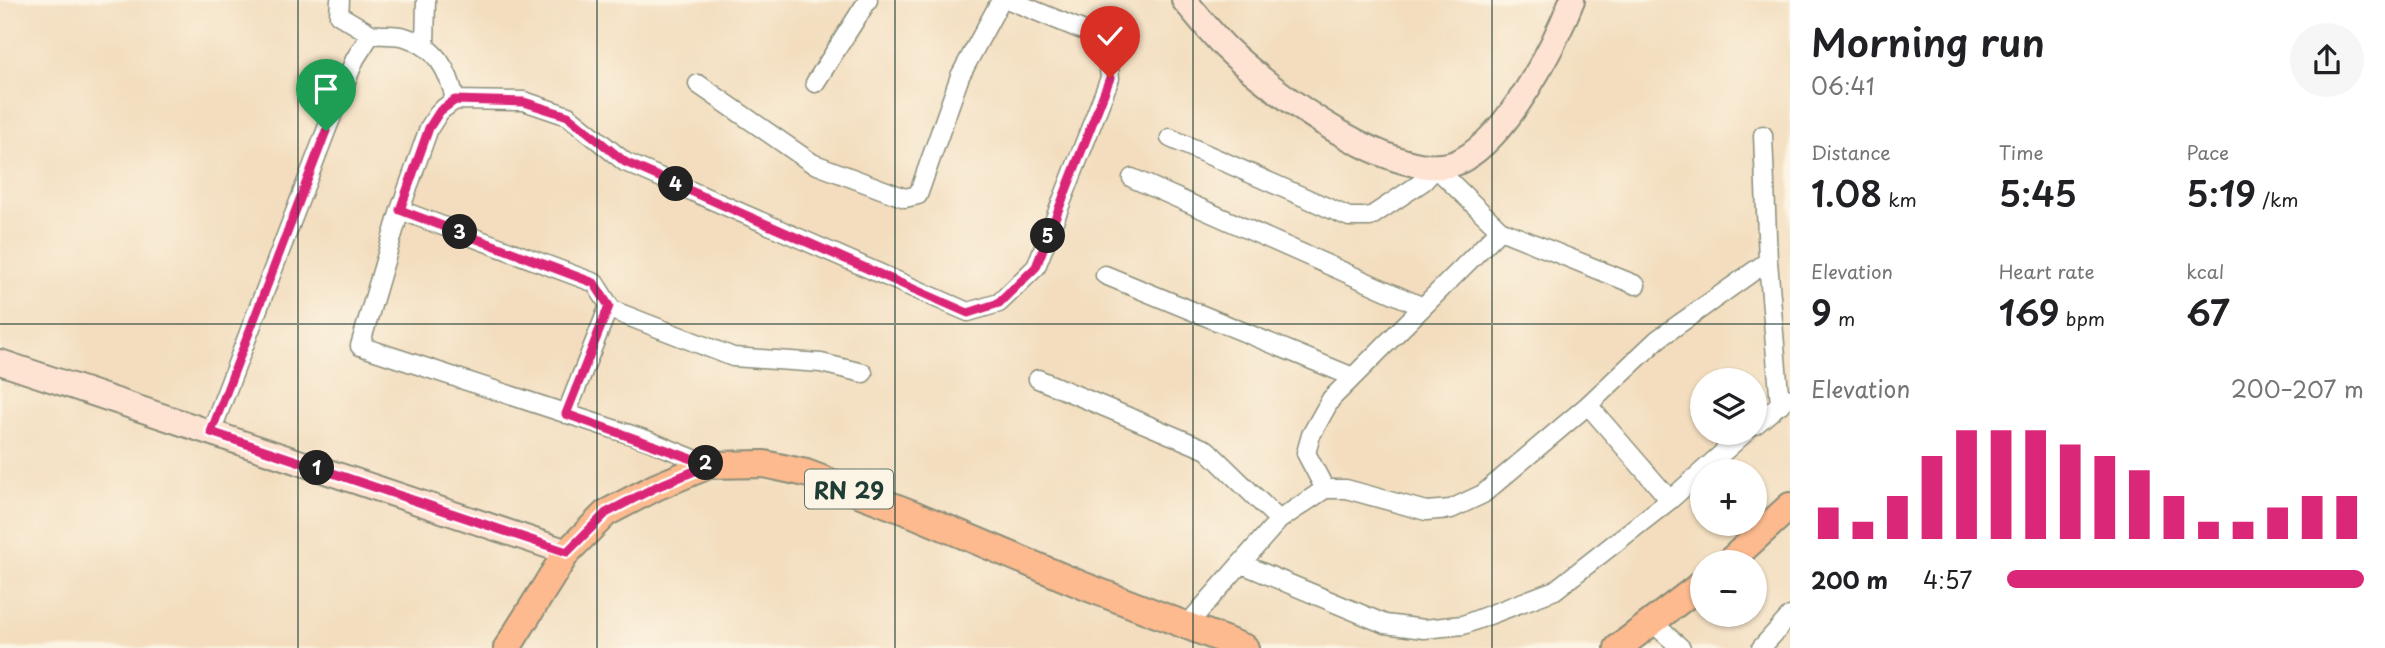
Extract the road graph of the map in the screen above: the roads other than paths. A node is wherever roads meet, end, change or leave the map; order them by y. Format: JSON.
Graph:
{"nodes":[{"id":1,"x":340,"y":0,"type":"edge"},
{"id":2,"x":426,"y":0,"type":"edge"},
{"id":3,"x":868,"y":0,"type":"edge"},
{"id":4,"x":1001,"y":0,"type":"edge"},
{"id":5,"x":1009,"y":0,"type":"edge"},
{"id":6,"x":1184,"y":0,"type":"edge"},
{"id":7,"x":1572,"y":0,"type":"edge"},
{"id":8,"x":371,"y":34,"type":"junction"},
{"id":9,"x":425,"y":47,"type":"junction"},
{"id":10,"x":815,"y":83,"type":"dead end"},
{"id":11,"x":698,"y":84,"type":"dead end"},
{"id":12,"x":455,"y":100,"type":"junction"},
{"id":13,"x":1763,"y":135,"type":"dead end"},
{"id":14,"x":1170,"y":138,"type":"dead end"},
{"id":15,"x":1436,"y":168,"type":"junction"},
{"id":16,"x":1132,"y":178,"type":"dead end"},
{"id":17,"x":400,"y":210,"type":"junction"},
{"id":18,"x":1500,"y":230,"type":"junction"},
{"id":19,"x":1768,"y":261,"type":"junction"},
{"id":20,"x":1105,"y":275,"type":"dead end"},
{"id":21,"x":1636,"y":285,"type":"dead end"},
{"id":22,"x":609,"y":306,"type":"junction"},
{"id":23,"x":1423,"y":307,"type":"junction"},
{"id":24,"x":0,"y":362,"type":"edge"},
{"id":25,"x":863,"y":373,"type":"dead end"},
{"id":26,"x":1353,"y":377,"type":"junction"},
{"id":27,"x":1038,"y":379,"type":"dead end"},
{"id":28,"x":1785,"y":400,"type":"edge"},
{"id":29,"x":1588,"y":405,"type":"junction"},
{"id":30,"x":566,"y":414,"type":"junction"},
{"id":31,"x":1767,"y":415,"type":"edge"},
{"id":32,"x":211,"y":432,"type":"junction"},
{"id":33,"x":1731,"y":445,"type":"edge"},
{"id":34,"x":709,"y":465,"type":"junction"},
{"id":35,"x":1325,"y":489,"type":"junction"},
{"id":36,"x":1670,"y":500,"type":"junction"},
{"id":37,"x":1790,"y":506,"type":"edge"},
{"id":38,"x":1279,"y":520,"type":"junction"},
{"id":39,"x":1742,"y":550,"type":"edge"},
{"id":40,"x":567,"y":552,"type":"junction"},
{"id":41,"x":1242,"y":564,"type":"junction"},
{"id":42,"x":1690,"y":593,"type":"edge"},
{"id":43,"x":1790,"y":616,"type":"edge"},
{"id":44,"x":1653,"y":623,"type":"junction"},
{"id":45,"x":1187,"y":625,"type":"junction"},
{"id":46,"x":507,"y":648,"type":"edge"},
{"id":47,"x":1245,"y":648,"type":"edge"},
{"id":48,"x":1618,"y":648,"type":"edge"},
{"id":49,"x":1681,"y":648,"type":"edge"},
{"id":50,"x":1761,"y":648,"type":"edge"}],
"edges":[{"from":1,"to":8,"type":"street"},
{"from":2,"to":9,"type":"street"},
{"from":3,"to":10,"type":"street"},
{"from":4,"to":11,"type":"street"},
{"from":5,"to":12,"type":"street"},
{"from":6,"to":15,"type":"main road"},
{"from":7,"to":15,"type":"main road"},
{"from":8,"to":9,"type":"street"},
{"from":8,"to":32,"type":"street"},
{"from":9,"to":12,"type":"street"},
{"from":12,"to":17,"type":"street"},
{"from":13,"to":19,"type":"street"},
{"from":14,"to":15,"type":"street"},
{"from":15,"to":18,"type":"street"},
{"from":16,"to":23,"type":"street"},
{"from":17,"to":22,"type":"street"},
{"from":17,"to":30,"type":"street"},
{"from":18,"to":21,"type":"street"},
{"from":18,"to":23,"type":"street"},
{"from":19,"to":28,"type":"street"},
{"from":19,"to":29,"type":"street"},
{"from":20,"to":26,"type":"street"},
{"from":22,"to":25,"type":"street"},
{"from":22,"to":30,"type":"street"},
{"from":23,"to":26,"type":"street"},
{"from":24,"to":32,"type":"main road"},
{"from":26,"to":35,"type":"street"},
{"from":27,"to":38,"type":"street"},
{"from":28,"to":31,"type":"street"},
{"from":29,"to":35,"type":"street"},
{"from":29,"to":36,"type":"street"},
{"from":30,"to":34,"type":"street"},
{"from":32,"to":40,"type":"main road"},
{"from":33,"to":36,"type":"street"},
{"from":34,"to":40,"type":"main road","number":"RN 29"},
{"from":34,"to":45,"type":"main road","number":"RN 29"},
{"from":35,"to":38,"type":"street"},
{"from":36,"to":41,"type":"street"},
{"from":37,"to":39,"type":"main road"},
{"from":38,"to":41,"type":"street"},
{"from":40,"to":46,"type":"main road","number":"RN 29"},
{"from":41,"to":45,"type":"street"},
{"from":42,"to":44,"type":"main road"},
{"from":43,"to":50,"type":"street"},
{"from":44,"to":48,"type":"main road"},
{"from":44,"to":49,"type":"street"},
{"from":45,"to":47,"type":"main road","number":"RN 29"}]}
